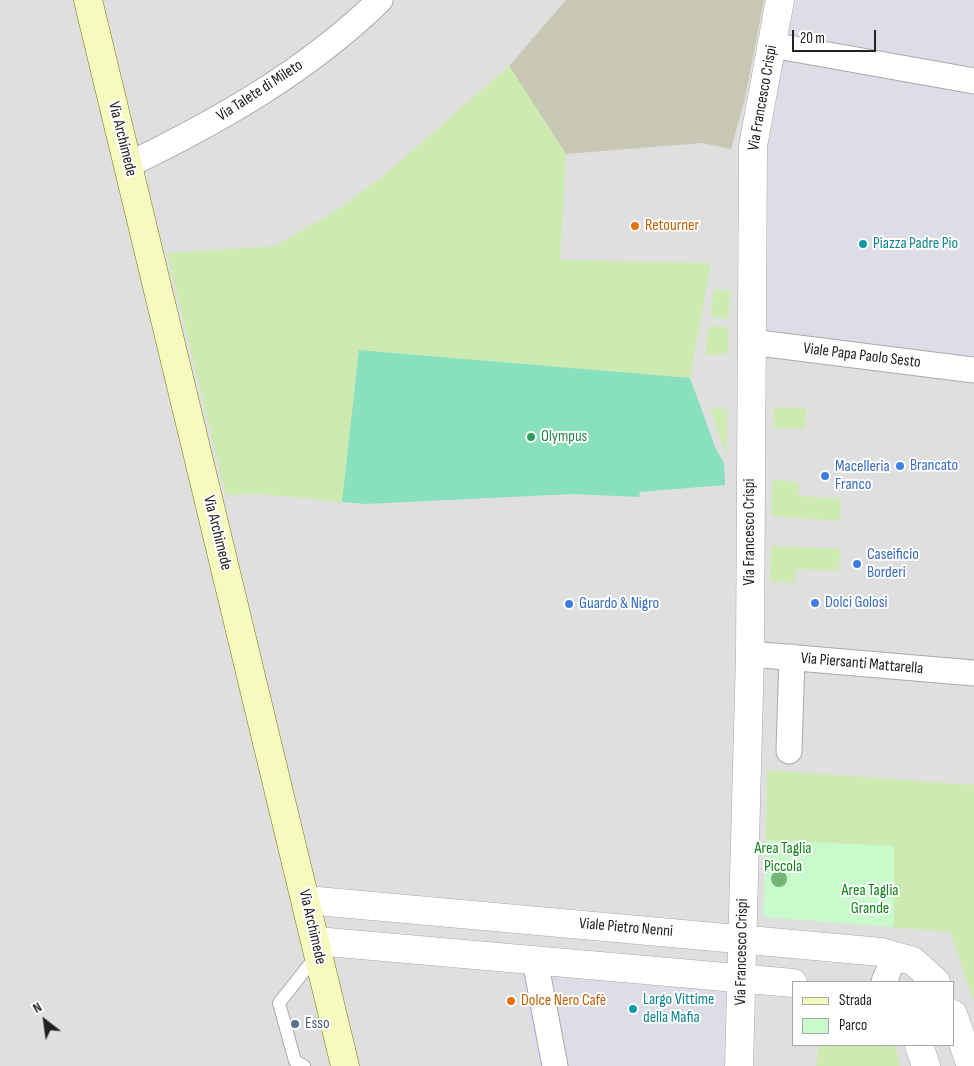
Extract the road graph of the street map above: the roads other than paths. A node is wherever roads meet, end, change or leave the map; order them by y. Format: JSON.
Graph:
{"nodes":[{"id":1,"x":88,"y":0,"type":"edge"},
{"id":2,"x":380,"y":0,"type":"edge"},
{"id":3,"x":780,"y":0,"type":"edge"},
{"id":4,"x":772,"y":45,"type":"junction"},
{"id":5,"x":974,"y":81,"type":"edge"},
{"id":6,"x":128,"y":165,"type":"junction"},
{"id":7,"x":750,"y":342,"type":"junction"},
{"id":8,"x":974,"y":370,"type":"edge"},
{"id":9,"x":750,"y":654,"type":"junction"},
{"id":10,"x":792,"y":658,"type":"junction"},
{"id":11,"x":974,"y":673,"type":"edge"},
{"id":12,"x":789,"y":751,"type":"dead end"},
{"id":13,"x":306,"y":900,"type":"junction"},
{"id":14,"x":742,"y":938,"type":"junction"},
{"id":15,"x":317,"y":947,"type":"junction"},
{"id":16,"x":894,"y":955,"type":"junction"},
{"id":17,"x":535,"y":960,"type":"junction"},
{"id":18,"x":741,"y":978,"type":"junction"},
{"id":19,"x":884,"y":981,"type":"edge"},
{"id":20,"x":935,"y":981,"type":"edge"},
{"id":21,"x":792,"y":983,"type":"edge"},
{"id":22,"x":954,"y":1017,"type":"edge"},
{"id":23,"x":919,"y":1046,"type":"edge"},
{"id":24,"x":304,"y":1066,"type":"edge"},
{"id":25,"x":345,"y":1066,"type":"edge"},
{"id":26,"x":555,"y":1066,"type":"edge"},
{"id":27,"x":739,"y":1066,"type":"edge"},
{"id":28,"x":926,"y":1066,"type":"edge"},
{"id":29,"x":971,"y":1066,"type":"edge"}],
"edges":[{"from":1,"to":6,"type":"main road","name":"Via Archimede"},
{"from":2,"to":6,"type":"street","name":"Via Talete di Mileto"},
{"from":3,"to":4,"type":"street","name":"Via Francesco Crispi"},
{"from":4,"to":5,"type":"street"},
{"from":4,"to":7,"type":"street","name":"Via Francesco Crispi"},
{"from":6,"to":13,"type":"main road","name":"Via Archimede"},
{"from":7,"to":8,"type":"street","name":"Viale Papa Paolo Sesto"},
{"from":7,"to":9,"type":"street","name":"Via Francesco Crispi"},
{"from":9,"to":10,"type":"street","name":"Via Piersanti Mattarella"},
{"from":9,"to":14,"type":"street","name":"Via Francesco Crispi"},
{"from":10,"to":11,"type":"street","name":"Via Piersanti Mattarella"},
{"from":10,"to":12,"type":"street"},
{"from":13,"to":14,"type":"street","name":"Viale Pietro Nenni"},
{"from":13,"to":15,"type":"main road","name":"Via Archimede"},
{"from":14,"to":16,"type":"street","name":"Viale Pietro Nenni"},
{"from":14,"to":18,"type":"street","name":"Via Francesco Crispi"},
{"from":15,"to":17,"type":"street"},
{"from":15,"to":24,"type":"lane"},
{"from":15,"to":25,"type":"main road","name":"Via Archimede"},
{"from":16,"to":19,"type":"street"},
{"from":16,"to":20,"type":"street","name":"Viale Pietro Nenni"},
{"from":17,"to":18,"type":"street"},
{"from":17,"to":26,"type":"street"},
{"from":18,"to":21,"type":"street"},
{"from":18,"to":27,"type":"street","name":"Via Francesco Crispi"},
{"from":22,"to":29,"type":"street"},
{"from":23,"to":28,"type":"street"}]}
